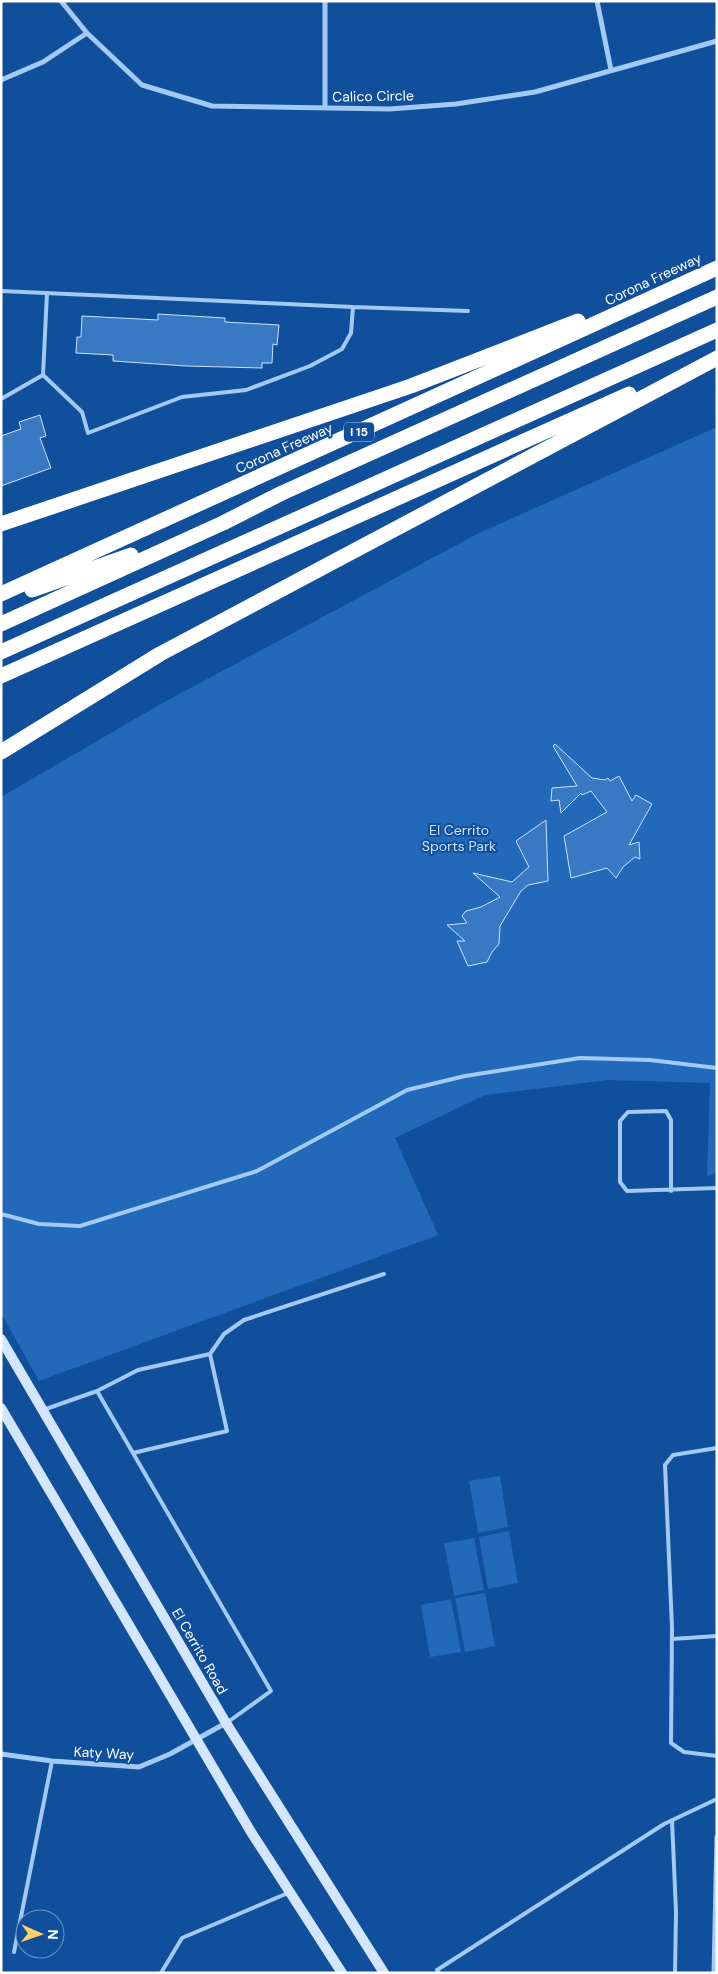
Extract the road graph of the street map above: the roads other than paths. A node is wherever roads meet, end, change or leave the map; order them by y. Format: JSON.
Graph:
{"nodes":[{"id":1,"x":61,"y":1,"type":"edge"},
{"id":2,"x":325,"y":1,"type":"edge"},
{"id":3,"x":597,"y":1,"type":"edge"},
{"id":4,"x":86,"y":33,"type":"junction"},
{"id":5,"x":717,"y":42,"type":"edge"},
{"id":6,"x":611,"y":70,"type":"junction"},
{"id":7,"x":1,"y":80,"type":"edge"},
{"id":8,"x":325,"y":108,"type":"junction"},
{"id":9,"x":717,"y":268,"type":"edge"},
{"id":10,"x":1,"y":291,"type":"edge"},
{"id":11,"x":47,"y":293,"type":"junction"},
{"id":12,"x":717,"y":297,"type":"edge"},
{"id":13,"x":352,"y":307,"type":"junction"},
{"id":14,"x":468,"y":311,"type":"dead end"},
{"id":15,"x":717,"y":330,"type":"edge"},
{"id":16,"x":717,"y":357,"type":"edge"},
{"id":17,"x":43,"y":375,"type":"junction"},
{"id":18,"x":1,"y":398,"type":"edge"},
{"id":19,"x":282,"y":493,"type":"junction"},
{"id":20,"x":1,"y":524,"type":"edge"},
{"id":21,"x":1,"y":594,"type":"edge"},
{"id":22,"x":1,"y":600,"type":"edge"},
{"id":23,"x":1,"y":624,"type":"edge"},
{"id":24,"x":1,"y":652,"type":"edge"},
{"id":25,"x":1,"y":676,"type":"edge"},
{"id":26,"x":1,"y":752,"type":"edge"},
{"id":27,"x":717,"y":1068,"type":"edge"},
{"id":28,"x":717,"y":1188,"type":"edge"},
{"id":29,"x":671,"y":1191,"type":"junction"},
{"id":30,"x":1,"y":1214,"type":"edge"},
{"id":31,"x":384,"y":1274,"type":"dead end"},
{"id":32,"x":1,"y":1339,"type":"edge"},
{"id":33,"x":210,"y":1354,"type":"junction"},
{"id":34,"x":97,"y":1391,"type":"junction"},
{"id":35,"x":1,"y":1408,"type":"edge"},
{"id":36,"x":43,"y":1410,"type":"junction"},
{"id":37,"x":717,"y":1448,"type":"edge"},
{"id":38,"x":133,"y":1453,"type":"junction"},
{"id":39,"x":717,"y":1636,"type":"edge"},
{"id":40,"x":672,"y":1639,"type":"junction"},
{"id":41,"x":226,"y":1723,"type":"junction"},
{"id":42,"x":197,"y":1739,"type":"junction"},
{"id":43,"x":1,"y":1754,"type":"edge"},
{"id":44,"x":717,"y":1756,"type":"edge"},
{"id":45,"x":52,"y":1761,"type":"junction"},
{"id":46,"x":717,"y":1799,"type":"edge"},
{"id":47,"x":672,"y":1820,"type":"junction"},
{"id":48,"x":717,"y":1836,"type":"edge"},
{"id":49,"x":290,"y":1892,"type":"junction"},
{"id":50,"x":14,"y":1952,"type":"dead end"},
{"id":51,"x":160,"y":1973,"type":"edge"},
{"id":52,"x":342,"y":1973,"type":"edge"},
{"id":53,"x":384,"y":1973,"type":"edge"},
{"id":54,"x":439,"y":1973,"type":"edge"},
{"id":55,"x":675,"y":1973,"type":"edge"},
{"id":56,"x":714,"y":1973,"type":"edge"}],
"edges":[{"from":1,"to":4,"type":"street","name":"Calico Circle"},
{"from":2,"to":8,"type":"street"},
{"from":3,"to":6,"type":"street"},
{"from":4,"to":7,"type":"street"},
{"from":4,"to":8,"type":"street","name":"Calico Circle"},
{"from":5,"to":6,"type":"street","name":"Calico Circle"},
{"from":6,"to":8,"type":"street","name":"Calico Circle"},
{"from":9,"to":20,"type":"highway"},
{"from":9,"to":21,"type":"highway","name":"Corona Freeway","number":"I 15"},
{"from":10,"to":11,"type":"lane"},
{"from":11,"to":13,"type":"lane"},
{"from":11,"to":17,"type":"lane"},
{"from":12,"to":19,"type":"highway"},
{"from":13,"to":14,"type":"lane"},
{"from":13,"to":17,"type":"lane"},
{"from":15,"to":24,"type":"highway"},
{"from":16,"to":25,"type":"highway"},
{"from":16,"to":26,"type":"highway"},
{"from":17,"to":18,"type":"lane"},
{"from":19,"to":22,"type":"highway"},
{"from":19,"to":23,"type":"highway"},
{"from":27,"to":30,"type":"lane"},
{"from":28,"to":29,"type":"lane"},
{"from":29,"to":29,"type":"lane"},
{"from":31,"to":33,"type":"lane"},
{"from":32,"to":36,"type":"main road","name":"El Cerrito Road"},
{"from":33,"to":34,"type":"lane"},
{"from":33,"to":38,"type":"lane"},
{"from":34,"to":36,"type":"lane"},
{"from":34,"to":38,"type":"lane"},
{"from":35,"to":42,"type":"main road"},
{"from":36,"to":41,"type":"main road","name":"El Cerrito Road"},
{"from":37,"to":40,"type":"lane"},
{"from":38,"to":41,"type":"lane"},
{"from":39,"to":40,"type":"lane"},
{"from":40,"to":44,"type":"lane"},
{"from":41,"to":42,"type":"street","name":"Katy Way"},
{"from":41,"to":53,"type":"main road","name":"El Cerrito Road"},
{"from":42,"to":45,"type":"street","name":"Katy Way"},
{"from":42,"to":49,"type":"main road"},
{"from":43,"to":45,"type":"street","name":"Katy Way"},
{"from":45,"to":50,"type":"lane"},
{"from":46,"to":47,"type":"lane"},
{"from":47,"to":54,"type":"lane"},
{"from":47,"to":55,"type":"lane"},
{"from":48,"to":56,"type":"street"},
{"from":49,"to":51,"type":"lane"},
{"from":49,"to":52,"type":"main road"}]}
